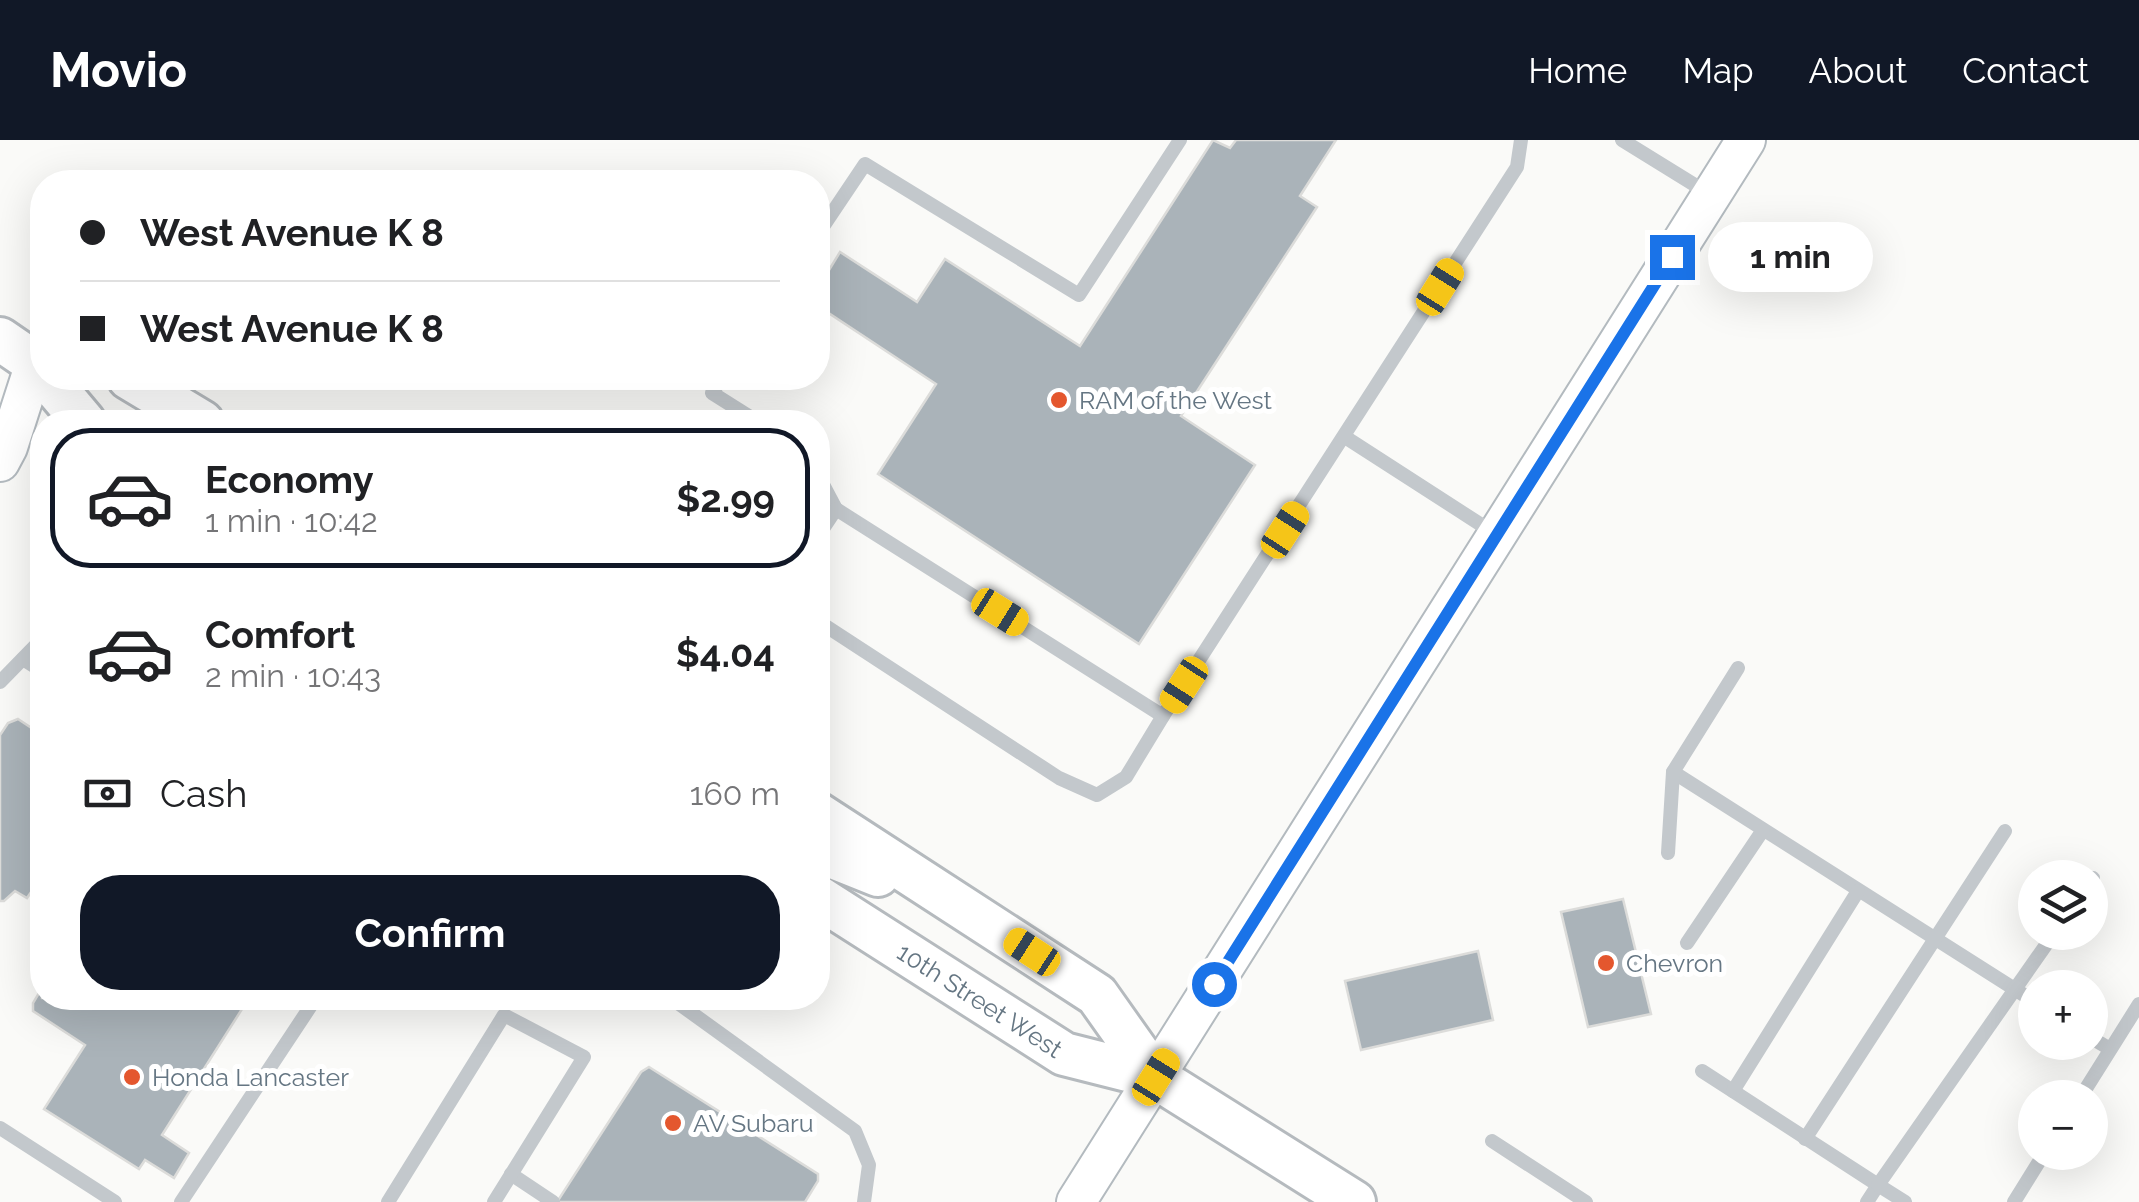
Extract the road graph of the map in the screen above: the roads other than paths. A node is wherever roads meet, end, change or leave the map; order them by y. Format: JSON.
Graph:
{"nodes":[{"id":1,"x":1180,"y":140,"type":"edge"},
{"id":2,"x":1520,"y":140,"type":"edge"},
{"id":3,"x":1622,"y":140,"type":"edge"},
{"id":4,"x":1746,"y":140,"type":"edge"},
{"id":5,"x":1711,"y":196,"type":"junction"},
{"id":6,"x":830,"y":216,"type":"edge"},
{"id":7,"x":0,"y":340,"type":"edge"},
{"id":8,"x":30,"y":361,"type":"edge"},
{"id":9,"x":30,"y":376,"type":"edge"},
{"id":10,"x":33,"y":390,"type":"edge"},
{"id":11,"x":59,"y":390,"type":"edge"},
{"id":12,"x":150,"y":390,"type":"edge"},
{"id":13,"x":714,"y":390,"type":"edge"},
{"id":14,"x":0,"y":395,"type":"edge"},
{"id":15,"x":74,"y":410,"type":"edge"},
{"id":16,"x":182,"y":410,"type":"edge"},
{"id":17,"x":739,"y":410,"type":"edge"},
{"id":18,"x":1345,"y":438,"type":"junction"},
{"id":19,"x":0,"y":462,"type":"edge"},
{"id":20,"x":830,"y":498,"type":"edge"},
{"id":21,"x":836,"y":509,"type":"junction"},
{"id":22,"x":830,"y":518,"type":"edge"},
{"id":23,"x":1497,"y":535,"type":"junction"},
{"id":24,"x":830,"y":630,"type":"edge"},
{"id":25,"x":30,"y":652,"type":"edge"},
{"id":26,"x":23,"y":659,"type":"junction"},
{"id":27,"x":30,"y":663,"type":"edge"},
{"id":28,"x":1738,"y":668,"type":"dead end"},
{"id":29,"x":0,"y":682,"type":"edge"},
{"id":30,"x":1163,"y":716,"type":"junction"},
{"id":31,"x":1673,"y":772,"type":"junction"},
{"id":32,"x":830,"y":822,"type":"edge"},
{"id":33,"x":1763,"y":830,"type":"junction"},
{"id":34,"x":2005,"y":831,"type":"dead end"},
{"id":35,"x":1668,"y":853,"type":"dead end"},
{"id":36,"x":830,"y":856,"type":"edge"},
{"id":37,"x":1858,"y":891,"type":"junction"},
{"id":38,"x":830,"y":906,"type":"edge"},
{"id":39,"x":967,"y":909,"type":"junction"},
{"id":40,"x":1934,"y":940,"type":"junction"},
{"id":41,"x":1687,"y":943,"type":"dead end"},
{"id":42,"x":2043,"y":950,"type":"edge"},
{"id":43,"x":2015,"y":990,"type":"junction"},
{"id":44,"x":2018,"y":992,"type":"edge"},
{"id":45,"x":2139,"y":1004,"type":"edge"},
{"id":46,"x":308,"y":1010,"type":"edge"},
{"id":47,"x":688,"y":1010,"type":"edge"},
{"id":48,"x":2110,"y":1049,"type":"joint"},
{"id":49,"x":1702,"y":1071,"type":"dead end"},
{"id":50,"x":1156,"y":1077,"type":"junction"},
{"id":51,"x":2091,"y":1080,"type":"edge"},
{"id":52,"x":1733,"y":1091,"type":"junction"},
{"id":53,"x":0,"y":1128,"type":"edge"},
{"id":54,"x":1805,"y":1139,"type":"junction"},
{"id":55,"x":1492,"y":1140,"type":"dead end"},
{"id":56,"x":2034,"y":1170,"type":"edge"},
{"id":57,"x":512,"y":1174,"type":"junction"},
{"id":58,"x":1878,"y":1186,"type":"junction"},
{"id":59,"x":115,"y":1202,"type":"edge"},
{"id":60,"x":181,"y":1202,"type":"edge"},
{"id":61,"x":388,"y":1202,"type":"edge"},
{"id":62,"x":494,"y":1202,"type":"edge"},
{"id":63,"x":553,"y":1202,"type":"edge"},
{"id":64,"x":864,"y":1202,"type":"edge"},
{"id":65,"x":1076,"y":1202,"type":"edge"},
{"id":66,"x":1354,"y":1202,"type":"edge"},
{"id":67,"x":1586,"y":1202,"type":"edge"},
{"id":68,"x":1867,"y":1202,"type":"edge"},
{"id":69,"x":1905,"y":1202,"type":"edge"},
{"id":70,"x":2014,"y":1202,"type":"edge"}],
"edges":[{"from":1,"to":6,"type":"lane"},
{"from":2,"to":18,"type":"lane"},
{"from":3,"to":5,"type":"lane"},
{"from":4,"to":5,"type":"street"},
{"from":5,"to":23,"type":"street"},
{"from":7,"to":8,"type":"main road"},
{"from":9,"to":14,"type":"street"},
{"from":10,"to":19,"type":"street"},
{"from":11,"to":15,"type":"main road"},
{"from":12,"to":16,"type":"main road"},
{"from":13,"to":17,"type":"lane"},
{"from":18,"to":23,"type":"lane"},
{"from":18,"to":30,"type":"lane"},
{"from":20,"to":21,"type":"lane"},
{"from":21,"to":22,"type":"lane"},
{"from":21,"to":30,"type":"lane"},
{"from":23,"to":50,"type":"street"},
{"from":24,"to":30,"type":"lane"},
{"from":25,"to":26,"type":"lane"},
{"from":26,"to":27,"type":"lane"},
{"from":26,"to":29,"type":"lane"},
{"from":28,"to":31,"type":"lane"},
{"from":31,"to":33,"type":"lane"},
{"from":31,"to":35,"type":"lane"},
{"from":32,"to":39,"type":"main road","name":"10th Street West"},
{"from":33,"to":37,"type":"lane"},
{"from":33,"to":41,"type":"lane"},
{"from":34,"to":40,"type":"lane"},
{"from":36,"to":39,"type":"main road"},
{"from":37,"to":40,"type":"lane"},
{"from":37,"to":52,"type":"lane"},
{"from":38,"to":50,"type":"main road","name":"10th Street West"},
{"from":39,"to":50,"type":"main road","name":"10th Street West"},
{"from":40,"to":43,"type":"lane"},
{"from":40,"to":54,"type":"lane"},
{"from":42,"to":43,"type":"lane"},
{"from":43,"to":44,"type":"lane"},
{"from":43,"to":58,"type":"lane"},
{"from":45,"to":48,"type":"lane"},
{"from":46,"to":60,"type":"lane"},
{"from":47,"to":64,"type":"lane"},
{"from":48,"to":51,"type":"lane"},
{"from":49,"to":52,"type":"lane"},
{"from":50,"to":65,"type":"street"},
{"from":50,"to":66,"type":"main road","name":"10th Street West"},
{"from":52,"to":54,"type":"lane"},
{"from":53,"to":59,"type":"lane"},
{"from":54,"to":58,"type":"lane"},
{"from":55,"to":67,"type":"lane"},
{"from":56,"to":70,"type":"lane"},
{"from":57,"to":61,"type":"lane"},
{"from":57,"to":62,"type":"lane"},
{"from":57,"to":63,"type":"lane"},
{"from":58,"to":68,"type":"lane"},
{"from":58,"to":69,"type":"lane"}]}
